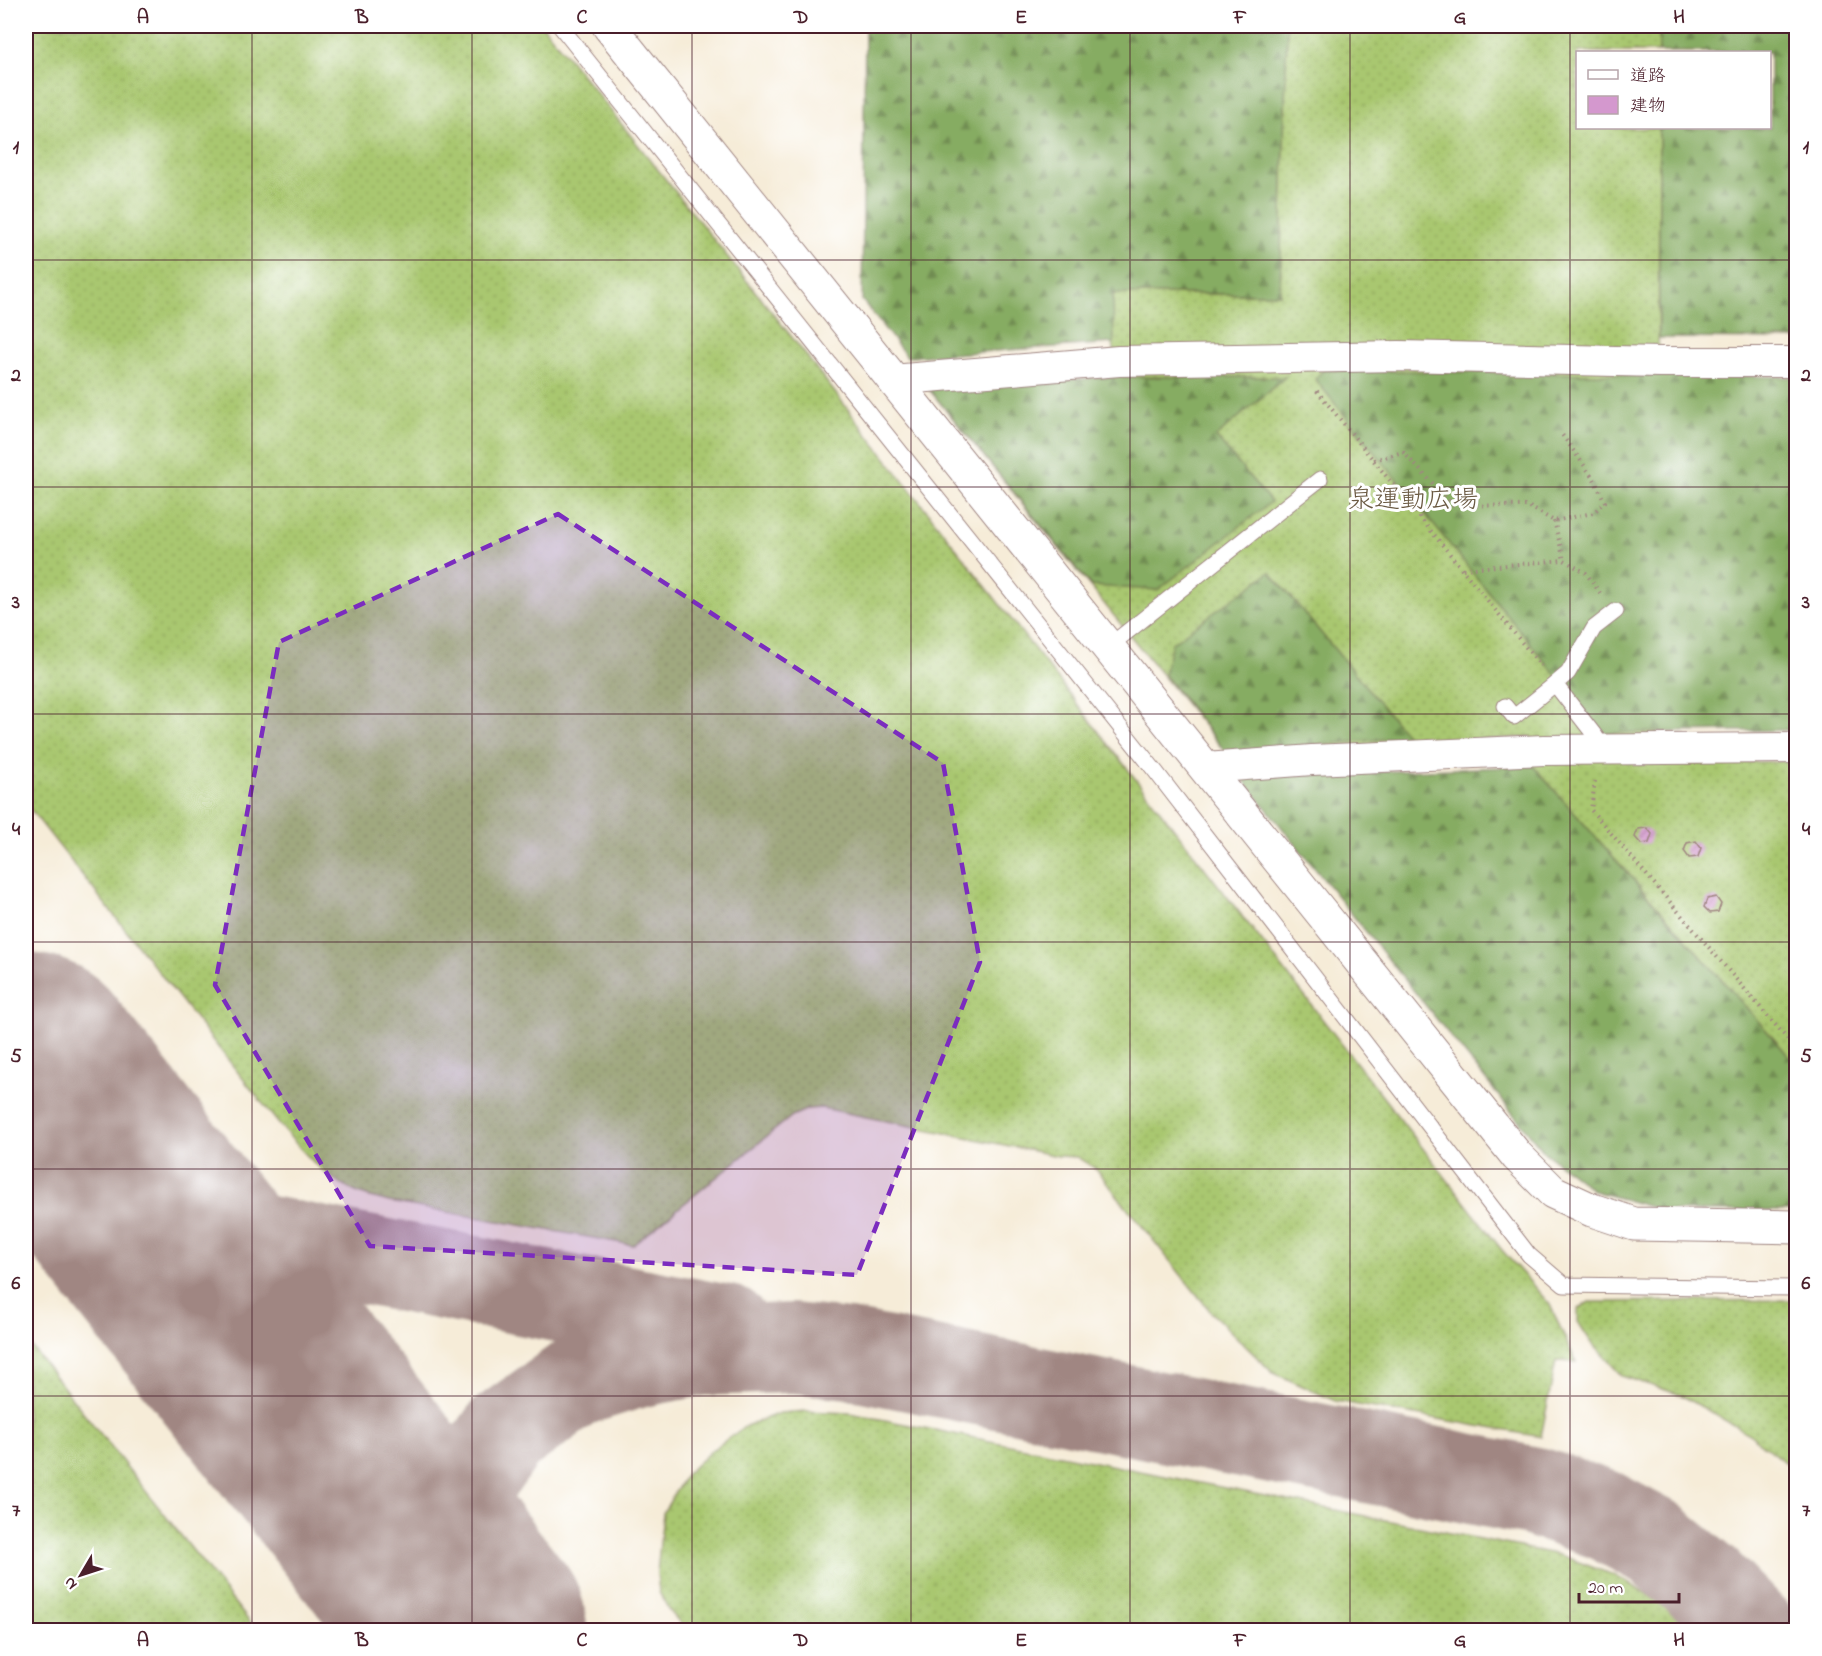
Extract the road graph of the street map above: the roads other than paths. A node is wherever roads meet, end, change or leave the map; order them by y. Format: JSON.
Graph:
{"nodes":[{"id":1,"x":560,"y":26,"type":"edge"},
{"id":2,"x":609,"y":26,"type":"edge"},
{"id":3,"x":1797,"y":362,"type":"edge"},
{"id":4,"x":892,"y":380,"type":"junction"},
{"id":5,"x":1320,"y":479,"type":"dead end"},
{"id":6,"x":1612,"y":613,"type":"road end"},
{"id":7,"x":1108,"y":647,"type":"junction"},
{"id":8,"x":1555,"y":684,"type":"junction"},
{"id":9,"x":1505,"y":706,"type":"dead end"},
{"id":10,"x":1797,"y":748,"type":"edge"},
{"id":11,"x":1597,"y":750,"type":"junction"},
{"id":12,"x":1206,"y":768,"type":"junction"},
{"id":13,"x":1797,"y":1227,"type":"edge"},
{"id":14,"x":1797,"y":1288,"type":"edge"}],
"edges":[{"from":1,"to":14,"type":"lane"},
{"from":2,"to":4,"type":"street"},
{"from":3,"to":4,"type":"street"},
{"from":4,"to":7,"type":"street"},
{"from":5,"to":7,"type":"lane"},
{"from":6,"to":8,"type":"lane"},
{"from":7,"to":12,"type":"street"},
{"from":8,"to":9,"type":"lane"},
{"from":8,"to":11,"type":"lane"},
{"from":10,"to":11,"type":"street"},
{"from":11,"to":12,"type":"street"},
{"from":12,"to":13,"type":"street"}]}
